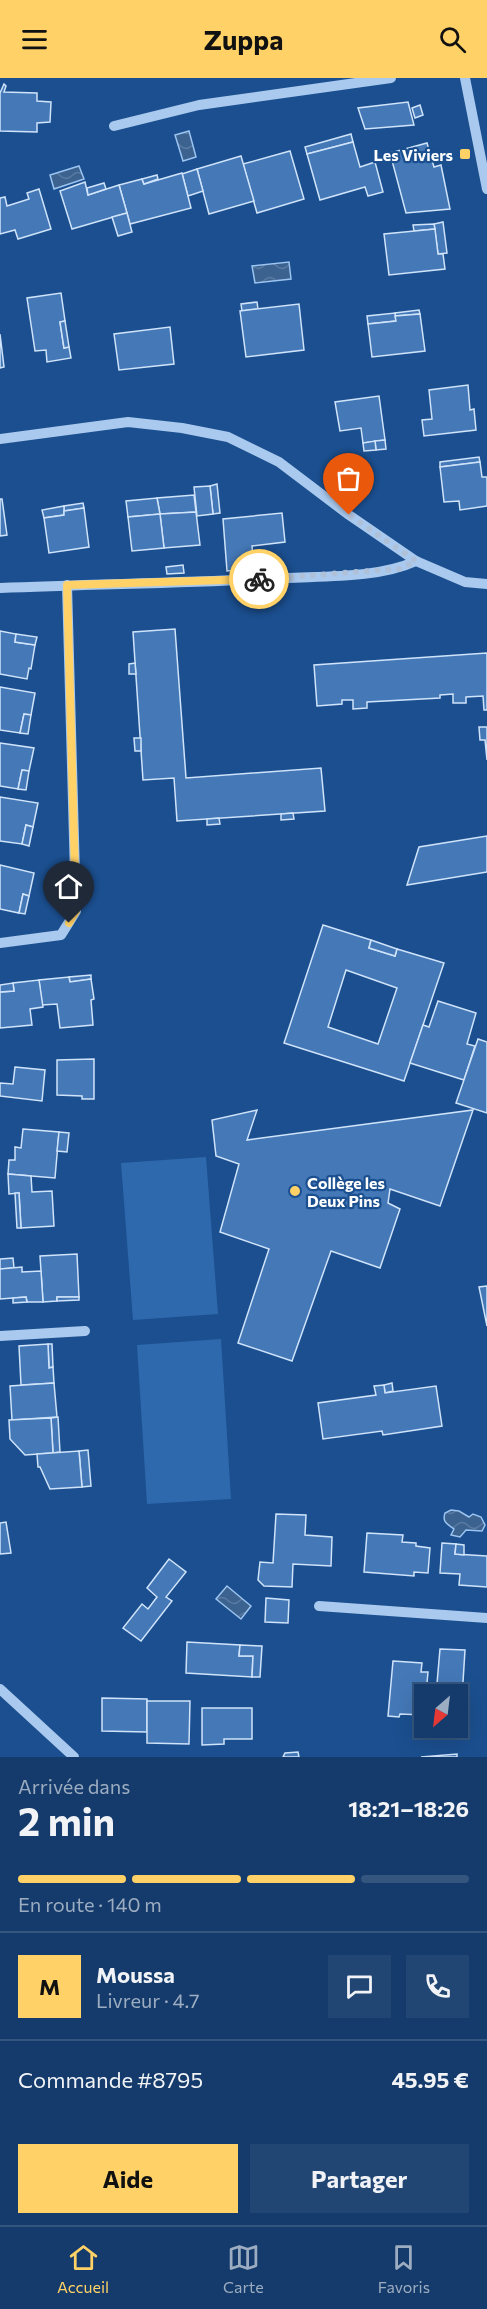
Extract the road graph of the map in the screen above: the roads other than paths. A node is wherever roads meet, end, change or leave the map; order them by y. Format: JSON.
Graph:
{"nodes":[{"id":1,"x":391,"y":78,"type":"edge"},
{"id":2,"x":465,"y":78,"type":"edge"},
{"id":3,"x":114,"y":126,"type":"dead end"},
{"id":4,"x":487,"y":189,"type":"edge"},
{"id":5,"x":0,"y":439,"type":"edge"},
{"id":6,"x":416,"y":561,"type":"junction"},
{"id":7,"x":487,"y":584,"type":"edge"},
{"id":8,"x":67,"y":585,"type":"junction"},
{"id":9,"x":0,"y":588,"type":"edge"},
{"id":10,"x":0,"y":943,"type":"edge"},
{"id":11,"x":85,"y":1331,"type":"dead end"},
{"id":12,"x":0,"y":1336,"type":"edge"},
{"id":13,"x":319,"y":1606,"type":"dead end"},
{"id":14,"x":487,"y":1618,"type":"edge"},
{"id":15,"x":0,"y":1689,"type":"edge"},
{"id":16,"x":74,"y":1757,"type":"edge"}],
"edges":[{"from":1,"to":3,"type":"street"},
{"from":2,"to":4,"type":"street"},
{"from":5,"to":6,"type":"street"},
{"from":6,"to":7,"type":"street"},
{"from":6,"to":8,"type":"street"},
{"from":8,"to":9,"type":"street"},
{"from":8,"to":10,"type":"street"},
{"from":11,"to":12,"type":"street"},
{"from":13,"to":14,"type":"street"},
{"from":15,"to":16,"type":"street"}]}
